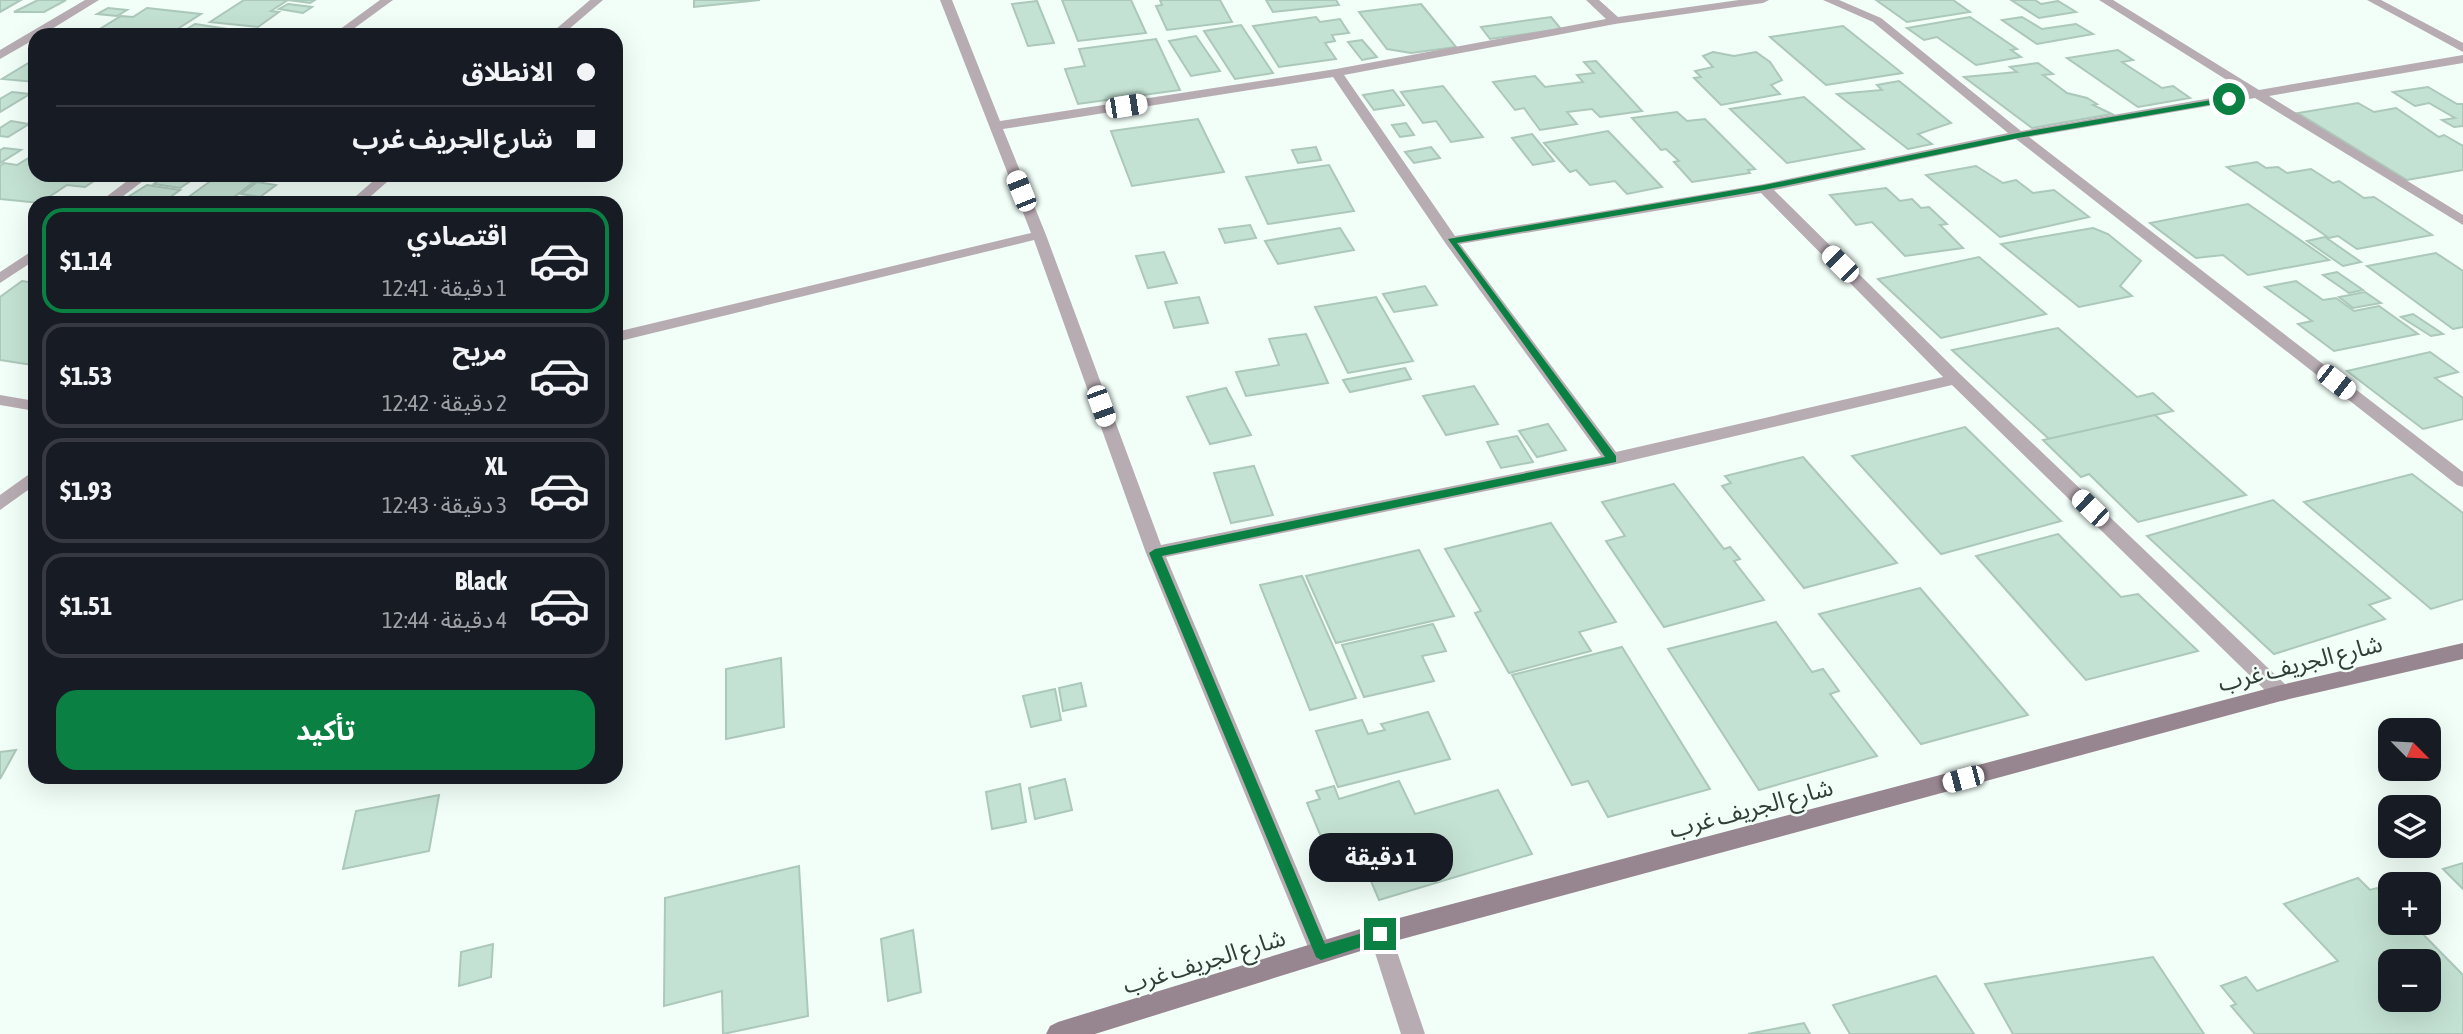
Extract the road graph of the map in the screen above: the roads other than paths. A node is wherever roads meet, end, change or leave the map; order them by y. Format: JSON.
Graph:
{"nodes":[{"id":1,"x":93,"y":0,"type":"edge"},
{"id":2,"x":387,"y":0,"type":"edge"},
{"id":3,"x":597,"y":0,"type":"edge"},
{"id":4,"x":946,"y":0,"type":"edge"},
{"id":5,"x":1592,"y":0,"type":"edge"},
{"id":6,"x":1763,"y":0,"type":"edge"},
{"id":7,"x":1829,"y":0,"type":"edge"},
{"id":8,"x":2105,"y":0,"type":"edge"},
{"id":9,"x":2373,"y":0,"type":"edge"},
{"id":10,"x":1615,"y":21,"type":"junction"},
{"id":11,"x":46,"y":28,"type":"edge"},
{"id":12,"x":348,"y":28,"type":"edge"},
{"id":13,"x":563,"y":28,"type":"edge"},
{"id":14,"x":28,"y":38,"type":"edge"},
{"id":15,"x":2463,"y":48,"type":"edge"},
{"id":16,"x":0,"y":55,"type":"edge"},
{"id":17,"x":2463,"y":59,"type":"edge"},
{"id":18,"x":1336,"y":73,"type":"junction"},
{"id":19,"x":2255,"y":95,"type":"junction"},
{"id":20,"x":995,"y":126,"type":"junction"},
{"id":21,"x":2018,"y":135,"type":"junction"},
{"id":22,"x":134,"y":182,"type":"edge"},
{"id":23,"x":380,"y":182,"type":"edge"},
{"id":24,"x":1764,"y":188,"type":"junction"},
{"id":25,"x":115,"y":196,"type":"edge"},
{"id":26,"x":363,"y":196,"type":"edge"},
{"id":27,"x":2463,"y":221,"type":"edge"},
{"id":28,"x":1039,"y":235,"type":"junction"},
{"id":29,"x":1451,"y":241,"type":"junction"},
{"id":30,"x":28,"y":258,"type":"edge"},
{"id":31,"x":0,"y":278,"type":"edge"},
{"id":32,"x":623,"y":335,"type":"edge"},
{"id":33,"x":1955,"y":379,"type":"junction"},
{"id":34,"x":0,"y":400,"type":"edge"},
{"id":35,"x":28,"y":404,"type":"edge"},
{"id":36,"x":1612,"y":459,"type":"junction"},
{"id":37,"x":2463,"y":481,"type":"edge"},
{"id":38,"x":28,"y":482,"type":"edge"},
{"id":39,"x":0,"y":504,"type":"edge"},
{"id":40,"x":1155,"y":553,"type":"junction"},
{"id":41,"x":2463,"y":651,"type":"edge"},
{"id":42,"x":2281,"y":693,"type":"junction"},
{"id":43,"x":1380,"y":934,"type":"junction"},
{"id":44,"x":1321,"y":953,"type":"junction"},
{"id":45,"x":1058,"y":1034,"type":"edge"},
{"id":46,"x":1413,"y":1034,"type":"edge"}],
"edges":[{"from":1,"to":11,"type":"street"},
{"from":2,"to":12,"type":"street"},
{"from":3,"to":13,"type":"street"},
{"from":4,"to":20,"type":"street"},
{"from":5,"to":10,"type":"street"},
{"from":6,"to":10,"type":"street"},
{"from":7,"to":21,"type":"street"},
{"from":8,"to":19,"type":"street"},
{"from":9,"to":15,"type":"street"},
{"from":10,"to":18,"type":"street"},
{"from":14,"to":16,"type":"street"},
{"from":17,"to":19,"type":"street"},
{"from":18,"to":20,"type":"street"},
{"from":18,"to":29,"type":"street"},
{"from":19,"to":21,"type":"street"},
{"from":19,"to":27,"type":"street"},
{"from":20,"to":28,"type":"street"},
{"from":21,"to":24,"type":"street"},
{"from":21,"to":37,"type":"street"},
{"from":22,"to":25,"type":"street"},
{"from":23,"to":26,"type":"street"},
{"from":24,"to":29,"type":"street"},
{"from":24,"to":33,"type":"street"},
{"from":28,"to":32,"type":"street"},
{"from":28,"to":40,"type":"street"},
{"from":29,"to":36,"type":"street"},
{"from":30,"to":31,"type":"street"},
{"from":33,"to":36,"type":"street"},
{"from":33,"to":42,"type":"street"},
{"from":34,"to":35,"type":"street"},
{"from":36,"to":40,"type":"street"},
{"from":38,"to":39,"type":"street"},
{"from":40,"to":44,"type":"street"},
{"from":41,"to":42,"type":"street","name":"شارع الجريف غرب"},
{"from":42,"to":43,"type":"street","name":"شارع الجريف غرب"},
{"from":43,"to":44,"type":"street","name":"شارع الجريف غرب"},
{"from":43,"to":46,"type":"street"},
{"from":44,"to":45,"type":"street","name":"شارع الجريف غرب"}]}
